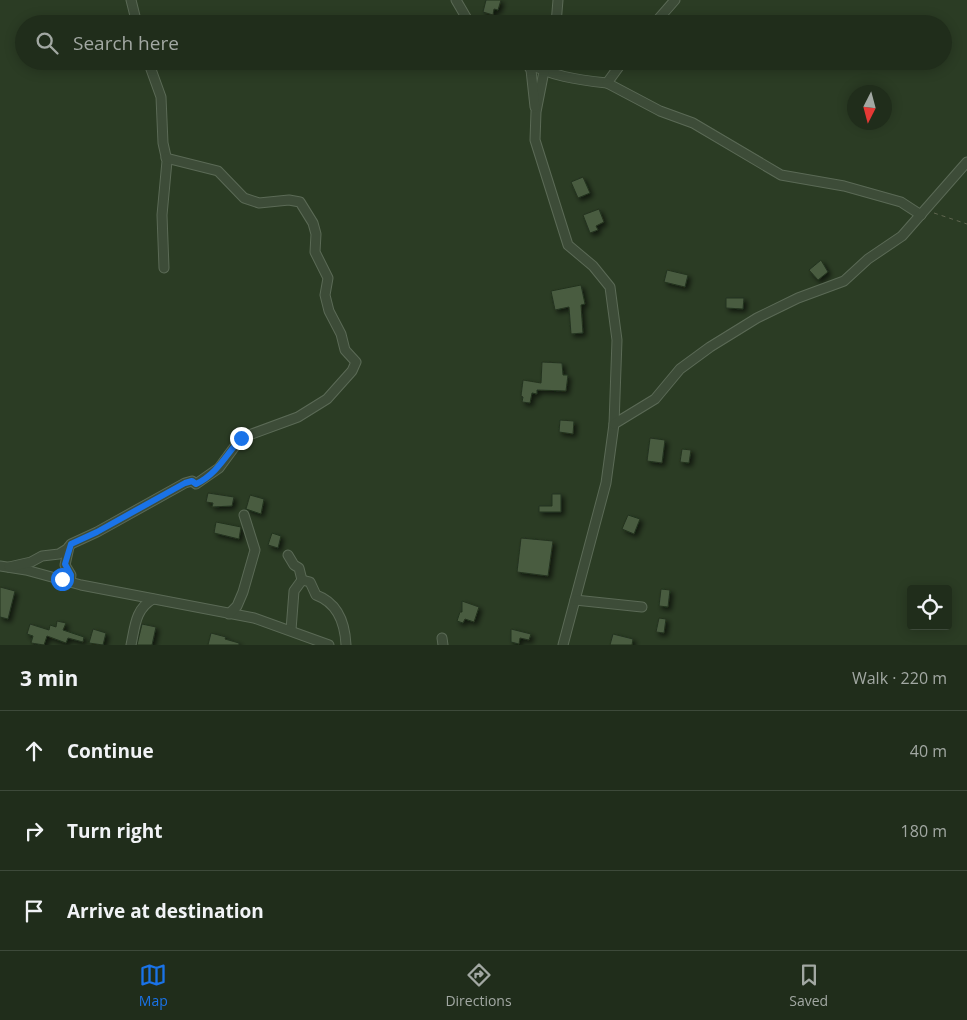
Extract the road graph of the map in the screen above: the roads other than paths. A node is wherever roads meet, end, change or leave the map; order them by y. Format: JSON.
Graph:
{"nodes":[{"id":1,"x":131,"y":0,"type":"edge"},
{"id":2,"x":456,"y":0,"type":"edge"},
{"id":3,"x":558,"y":0,"type":"edge"},
{"id":4,"x":675,"y":0,"type":"edge"},
{"id":5,"x":135,"y":15,"type":"edge"},
{"id":6,"x":465,"y":15,"type":"edge"},
{"id":7,"x":557,"y":15,"type":"edge"},
{"id":8,"x":662,"y":15,"type":"edge"},
{"id":9,"x":151,"y":70,"type":"edge"},
{"id":10,"x":531,"y":70,"type":"edge"},
{"id":11,"x":538,"y":70,"type":"edge"},
{"id":12,"x":544,"y":70,"type":"edge"},
{"id":13,"x":617,"y":70,"type":"edge"},
{"id":14,"x":543,"y":73,"type":"junction"},
{"id":15,"x":607,"y":84,"type":"junction"},
{"id":16,"x":536,"y":112,"type":"junction"},
{"id":17,"x":166,"y":158,"type":"junction"},
{"id":18,"x":967,"y":162,"type":"edge"},
{"id":19,"x":921,"y":215,"type":"junction"},
{"id":20,"x":164,"y":268,"type":"dead end"},
{"id":21,"x":614,"y":424,"type":"junction"},
{"id":22,"x":244,"y":515,"type":"dead end"},
{"id":23,"x":68,"y":547,"type":"junction"},
{"id":24,"x":288,"y":555,"type":"dead end"},
{"id":25,"x":2,"y":566,"type":"edge"},
{"id":26,"x":302,"y":580,"type":"junction"},
{"id":27,"x":70,"y":582,"type":"junction"},
{"id":28,"x":130,"y":595,"type":"junction"},
{"id":29,"x":152,"y":599,"type":"junction"},
{"id":30,"x":575,"y":600,"type":"junction"},
{"id":31,"x":642,"y":606,"type":"dead end"},
{"id":32,"x":138,"y":613,"type":"junction"},
{"id":33,"x":229,"y":614,"type":"junction"},
{"id":34,"x":291,"y":630,"type":"junction"},
{"id":35,"x":131,"y":645,"type":"edge"},
{"id":36,"x":329,"y":645,"type":"edge"},
{"id":37,"x":346,"y":645,"type":"edge"},
{"id":38,"x":563,"y":645,"type":"edge"}],
"edges":[{"from":1,"to":5,"type":"street"},
{"from":2,"to":6,"type":"street"},
{"from":3,"to":7,"type":"street"},
{"from":4,"to":8,"type":"street"},
{"from":9,"to":17,"type":"street"},
{"from":10,"to":16,"type":"street"},
{"from":11,"to":14,"type":"street"},
{"from":12,"to":14,"type":"street"},
{"from":13,"to":15,"type":"street"},
{"from":14,"to":15,"type":"street"},
{"from":14,"to":16,"type":"street"},
{"from":15,"to":19,"type":"street"},
{"from":16,"to":21,"type":"street"},
{"from":17,"to":20,"type":"street"},
{"from":17,"to":23,"type":"street"},
{"from":18,"to":19,"type":"street"},
{"from":19,"to":21,"type":"street"},
{"from":21,"to":30,"type":"street"},
{"from":22,"to":33,"type":"street"},
{"from":23,"to":25,"type":"street"},
{"from":23,"to":27,"type":"street"},
{"from":24,"to":26,"type":"street"},
{"from":25,"to":27,"type":"street"},
{"from":26,"to":34,"type":"street"},
{"from":26,"to":37,"type":"street"},
{"from":27,"to":28,"type":"street"},
{"from":28,"to":29,"type":"street"},
{"from":28,"to":32,"type":"street"},
{"from":29,"to":32,"type":"street"},
{"from":29,"to":33,"type":"street"},
{"from":30,"to":31,"type":"street"},
{"from":30,"to":38,"type":"street"},
{"from":32,"to":35,"type":"street"},
{"from":33,"to":34,"type":"street"},
{"from":34,"to":36,"type":"street"}]}
